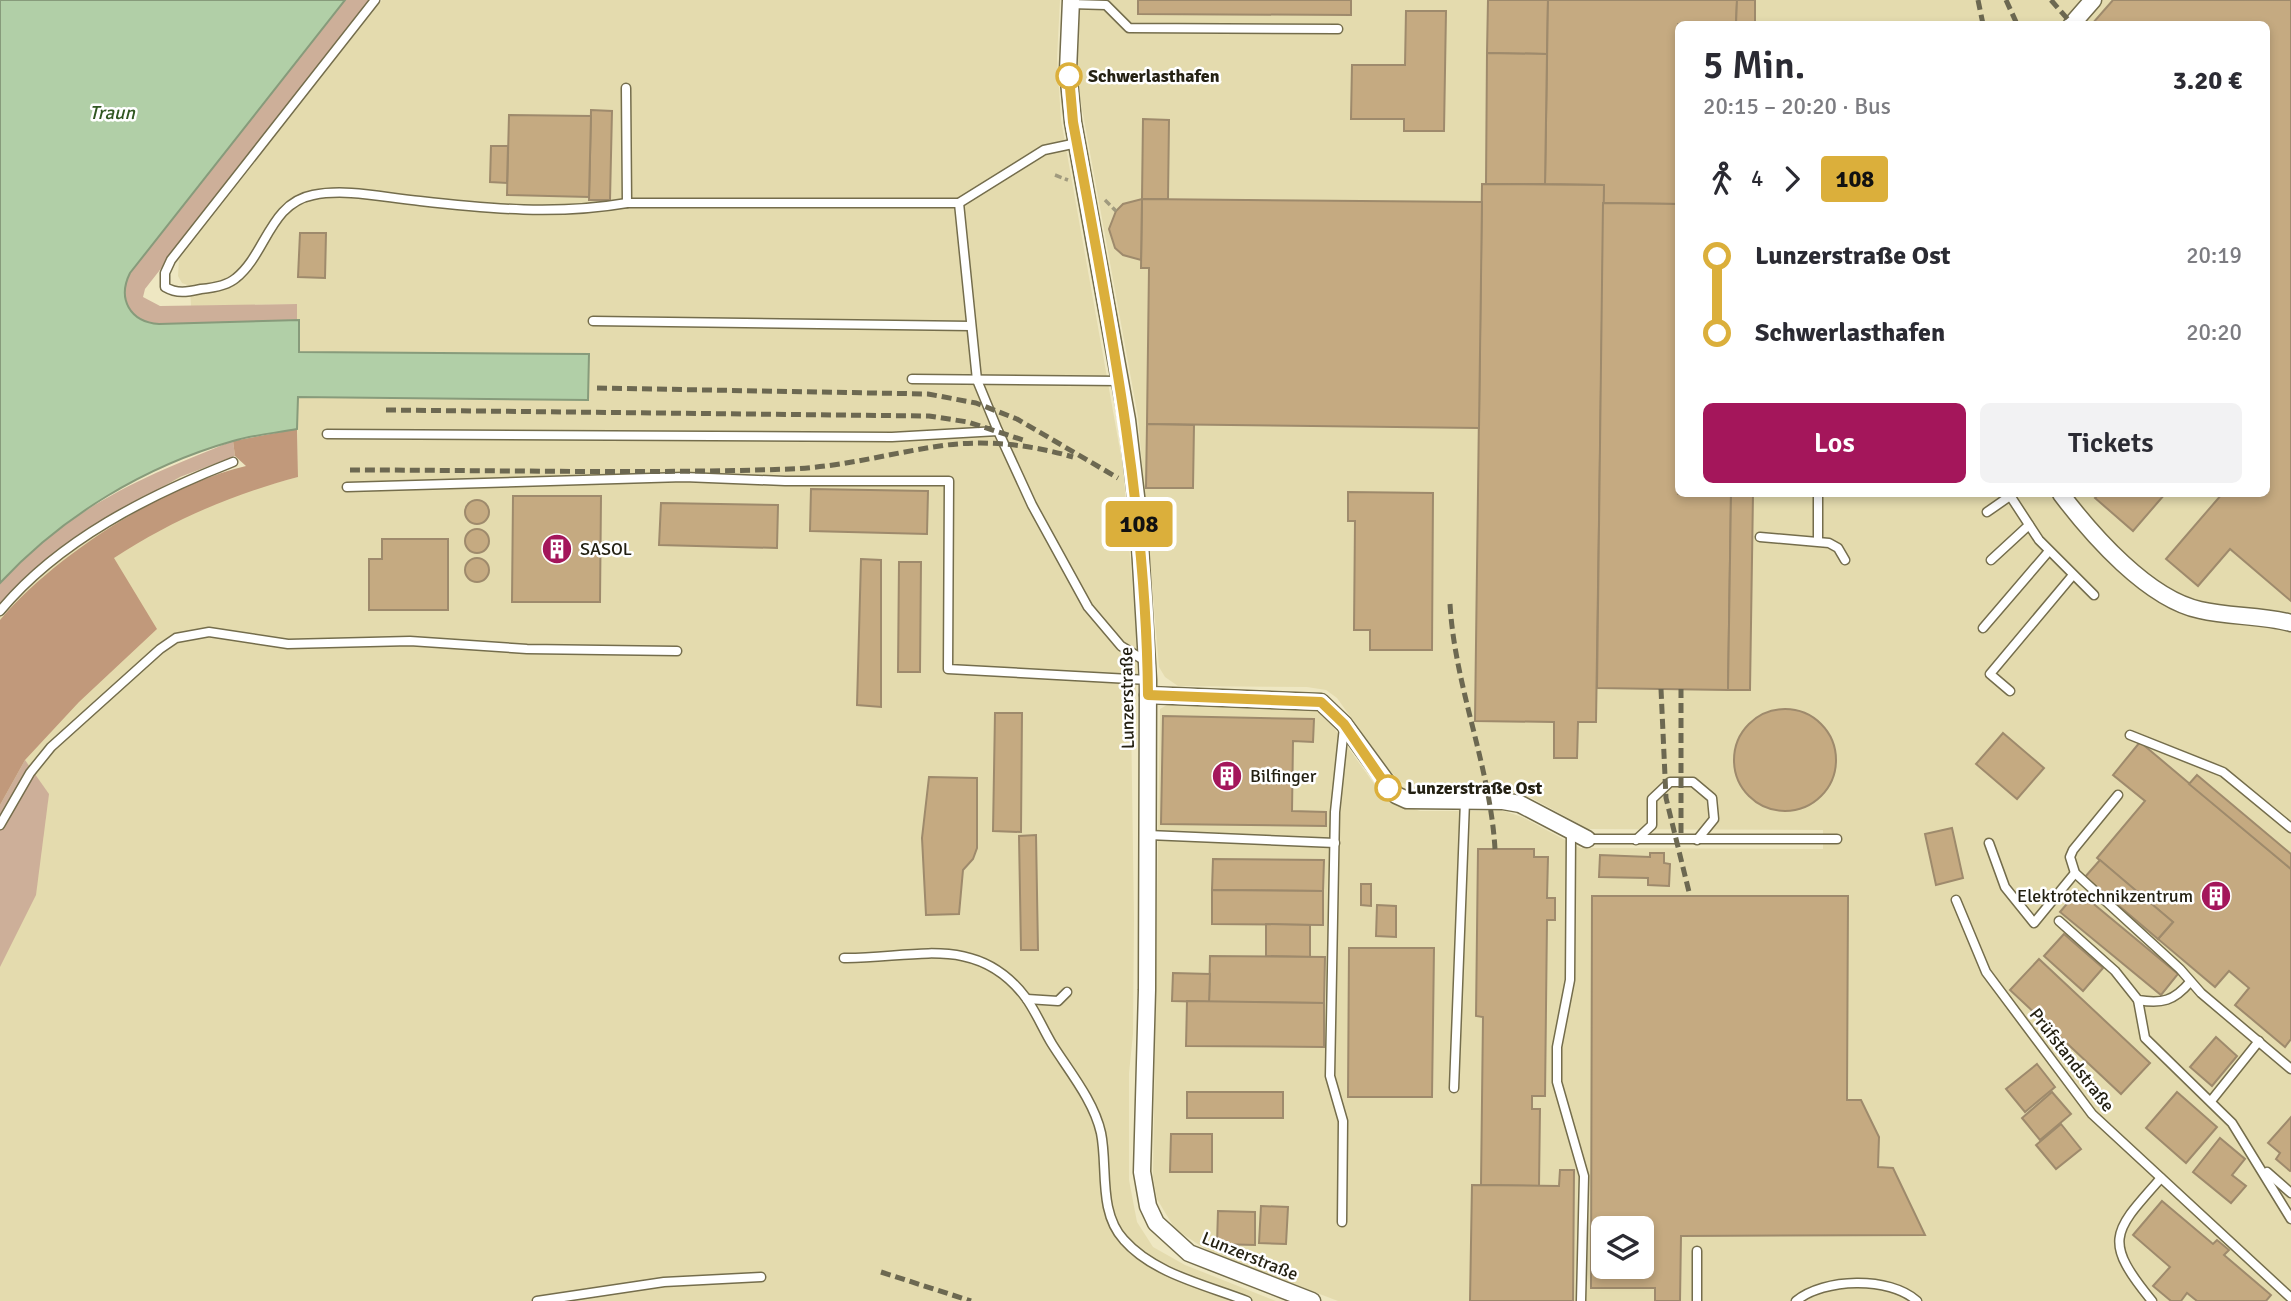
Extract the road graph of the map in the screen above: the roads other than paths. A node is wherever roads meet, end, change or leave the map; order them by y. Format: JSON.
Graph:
{"nodes":[{"id":1,"x":375,"y":0,"type":"edge"},
{"id":2,"x":2093,"y":0,"type":"edge"},
{"id":3,"x":1070,"y":2,"type":"edge"},
{"id":4,"x":2075,"y":21,"type":"edge"},
{"id":5,"x":1338,"y":29,"type":"dead end"},
{"id":6,"x":626,"y":88,"type":"dead end"},
{"id":7,"x":1077,"y":143,"type":"junction"},
{"id":8,"x":627,"y":203,"type":"junction"},
{"id":9,"x":959,"y":204,"type":"junction"},
{"id":10,"x":593,"y":321,"type":"dead end"},
{"id":11,"x":971,"y":326,"type":"junction"},
{"id":12,"x":912,"y":379,"type":"dead end"},
{"id":13,"x":977,"y":380,"type":"junction"},
{"id":14,"x":1120,"y":381,"type":"junction"},
{"id":15,"x":998,"y":431,"type":"junction"},
{"id":16,"x":327,"y":434,"type":"dead end"},
{"id":17,"x":233,"y":462,"type":"dead end"},
{"id":18,"x":347,"y":487,"type":"dead end"},
{"id":19,"x":1818,"y":497,"type":"edge"},
{"id":20,"x":2007,"y":497,"type":"edge"},
{"id":21,"x":2011,"y":497,"type":"edge"},
{"id":22,"x":2064,"y":497,"type":"edge"},
{"id":23,"x":1987,"y":512,"type":"dead end"},
{"id":24,"x":2029,"y":525,"type":"junction"},
{"id":25,"x":1760,"y":537,"type":"dead end"},
{"id":26,"x":1818,"y":540,"type":"junction"},
{"id":27,"x":2049,"y":551,"type":"junction"},
{"id":28,"x":1845,"y":560,"type":"dead end"},
{"id":29,"x":1991,"y":560,"type":"dead end"},
{"id":30,"x":2073,"y":575,"type":"junction"},
{"id":31,"x":2094,"y":595,"type":"dead end"},
{"id":32,"x":0,"y":611,"type":"edge"},
{"id":33,"x":2291,"y":623,"type":"edge"},
{"id":34,"x":1983,"y":628,"type":"dead end"},
{"id":35,"x":677,"y":651,"type":"dead end"},
{"id":36,"x":1147,"y":662,"type":"junction"},
{"id":37,"x":1148,"y":687,"type":"junction"},
{"id":38,"x":2010,"y":691,"type":"dead end"},
{"id":39,"x":1344,"y":724,"type":"junction"},
{"id":40,"x":2130,"y":735,"type":"dead end"},
{"id":41,"x":2118,"y":795,"type":"dead end"},
{"id":42,"x":1465,"y":801,"type":"junction"},
{"id":43,"x":0,"y":825,"type":"edge"},
{"id":44,"x":2291,"y":828,"type":"edge"},
{"id":45,"x":1571,"y":833,"type":"junction"},
{"id":46,"x":1148,"y":835,"type":"junction"},
{"id":47,"x":1587,"y":839,"type":"joint"},
{"id":48,"x":1837,"y":839,"type":"dead end"},
{"id":49,"x":1636,"y":840,"type":"junction"},
{"id":50,"x":1697,"y":840,"type":"junction"},
{"id":51,"x":1989,"y":842,"type":"dead end"},
{"id":52,"x":1335,"y":843,"type":"junction"},
{"id":53,"x":2075,"y":873,"type":"junction"},
{"id":54,"x":1956,"y":900,"type":"dead end"},
{"id":55,"x":2059,"y":921,"type":"dead end"},
{"id":56,"x":844,"y":958,"type":"dead end"},
{"id":57,"x":2190,"y":982,"type":"junction"},
{"id":58,"x":1068,"y":992,"type":"dead end"},
{"id":59,"x":1027,"y":999,"type":"junction"},
{"id":60,"x":2138,"y":1000,"type":"junction"},
{"id":61,"x":2259,"y":1041,"type":"junction"},
{"id":62,"x":2291,"y":1069,"type":"edge"},
{"id":63,"x":1454,"y":1088,"type":"dead end"},
{"id":64,"x":2211,"y":1101,"type":"junction"},
{"id":65,"x":2262,"y":1168,"type":"junction"},
{"id":66,"x":2161,"y":1178,"type":"junction"},
{"id":67,"x":2291,"y":1193,"type":"edge"},
{"id":68,"x":2291,"y":1219,"type":"edge"},
{"id":69,"x":1342,"y":1222,"type":"dead end"},
{"id":70,"x":1697,"y":1251,"type":"dead end"},
{"id":71,"x":761,"y":1277,"type":"dead end"},
{"id":72,"x":2291,"y":1298,"type":"edge"},
{"id":73,"x":537,"y":1301,"type":"edge"},
{"id":74,"x":1247,"y":1301,"type":"edge"},
{"id":75,"x":1312,"y":1301,"type":"edge"},
{"id":76,"x":1581,"y":1301,"type":"edge"},
{"id":77,"x":1697,"y":1301,"type":"edge"},
{"id":78,"x":1796,"y":1301,"type":"edge"},
{"id":79,"x":1917,"y":1301,"type":"edge"},
{"id":80,"x":2152,"y":1301,"type":"edge"}],
"edges":[{"from":1,"to":8,"type":"lane"},
{"from":2,"to":4,"type":"street"},
{"from":3,"to":5,"type":"lane"},
{"from":3,"to":7,"type":"street","name":"Lunzerstraße"},
{"from":6,"to":8,"type":"lane"},
{"from":7,"to":9,"type":"lane"},
{"from":7,"to":14,"type":"street","name":"Lunzerstraße"},
{"from":8,"to":9,"type":"lane"},
{"from":9,"to":11,"type":"lane"},
{"from":10,"to":11,"type":"lane"},
{"from":11,"to":13,"type":"lane"},
{"from":12,"to":13,"type":"lane"},
{"from":13,"to":14,"type":"lane"},
{"from":13,"to":15,"type":"lane"},
{"from":14,"to":36,"type":"street","name":"Lunzerstraße"},
{"from":15,"to":16,"type":"lane"},
{"from":15,"to":36,"type":"lane"},
{"from":17,"to":32,"type":"lane"},
{"from":18,"to":37,"type":"lane"},
{"from":19,"to":26,"type":"lane"},
{"from":20,"to":23,"type":"lane"},
{"from":21,"to":24,"type":"lane"},
{"from":22,"to":33,"type":"street"},
{"from":24,"to":27,"type":"lane"},
{"from":24,"to":29,"type":"lane"},
{"from":25,"to":26,"type":"lane"},
{"from":26,"to":28,"type":"lane"},
{"from":27,"to":30,"type":"lane"},
{"from":27,"to":34,"type":"lane"},
{"from":30,"to":31,"type":"lane"},
{"from":30,"to":38,"type":"lane"},
{"from":35,"to":43,"type":"lane"},
{"from":36,"to":37,"type":"street","name":"Lunzerstraße"},
{"from":37,"to":39,"type":"street"},
{"from":37,"to":46,"type":"street","name":"Lunzerstraße"},
{"from":39,"to":42,"type":"street"},
{"from":39,"to":52,"type":"lane"},
{"from":40,"to":44,"type":"lane"},
{"from":41,"to":53,"type":"lane"},
{"from":42,"to":45,"type":"street"},
{"from":42,"to":63,"type":"lane"},
{"from":45,"to":47,"type":"street"},
{"from":45,"to":76,"type":"lane"},
{"from":46,"to":52,"type":"lane"},
{"from":46,"to":75,"type":"street","name":"Lunzerstraße"},
{"from":47,"to":49,"type":"lane"},
{"from":48,"to":50,"type":"lane"},
{"from":49,"to":50,"type":"lane"},
{"from":49,"to":50,"type":"lane"},
{"from":51,"to":53,"type":"lane"},
{"from":52,"to":69,"type":"lane"},
{"from":53,"to":57,"type":"lane"},
{"from":54,"to":66,"type":"lane","name":"Prüfstandstraße"},
{"from":55,"to":60,"type":"lane"},
{"from":56,"to":59,"type":"lane"},
{"from":57,"to":60,"type":"lane"},
{"from":57,"to":61,"type":"lane"},
{"from":58,"to":59,"type":"lane"},
{"from":59,"to":74,"type":"lane"},
{"from":60,"to":64,"type":"lane"},
{"from":61,"to":62,"type":"lane"},
{"from":61,"to":64,"type":"lane"},
{"from":64,"to":65,"type":"lane"},
{"from":65,"to":67,"type":"lane"},
{"from":65,"to":68,"type":"lane"},
{"from":66,"to":72,"type":"lane","name":"Prüfstandstraße"},
{"from":66,"to":80,"type":"lane"},
{"from":70,"to":77,"type":"lane"},
{"from":71,"to":73,"type":"lane"},
{"from":78,"to":79,"type":"lane"}]}
